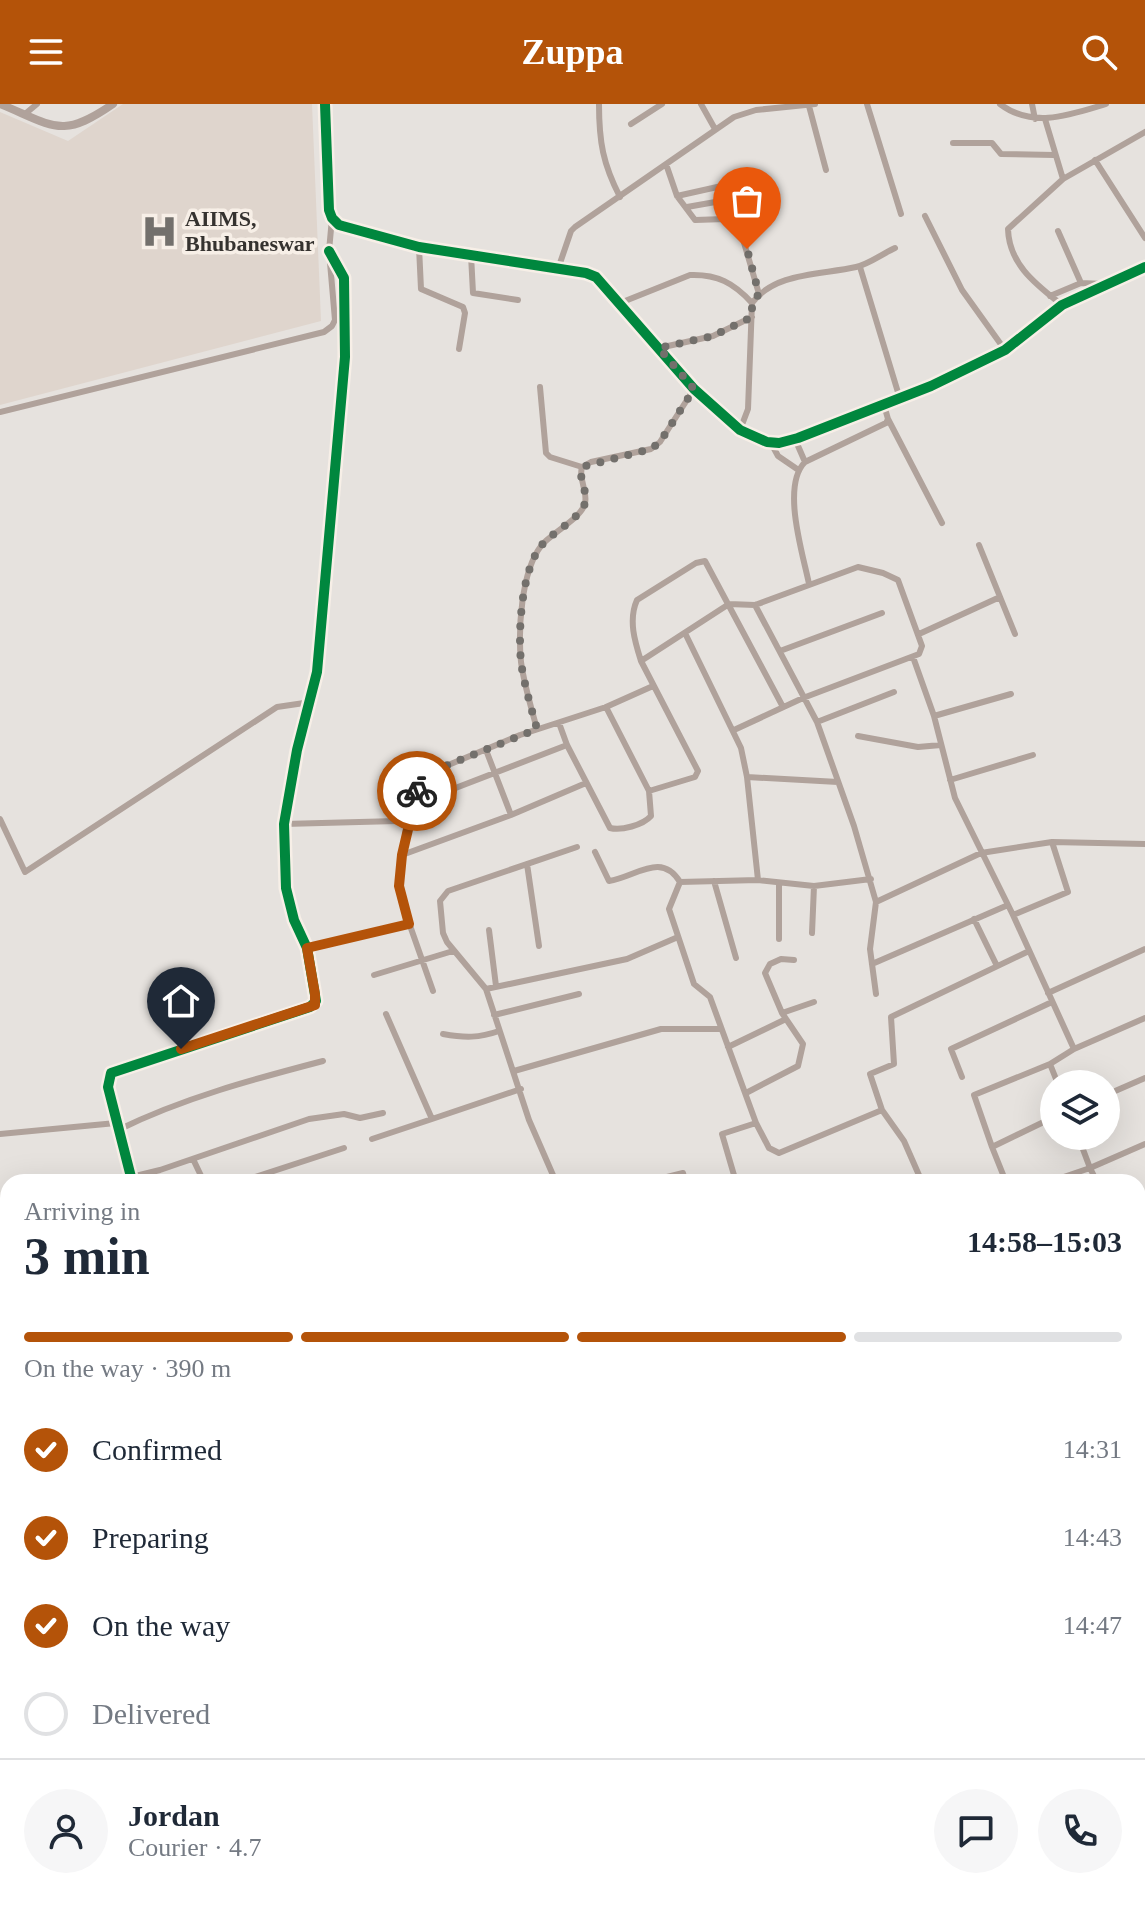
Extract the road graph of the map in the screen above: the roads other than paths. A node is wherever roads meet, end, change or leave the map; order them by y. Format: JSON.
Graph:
{"nodes":[{"id":1,"x":0,"y":104,"type":"edge"},
{"id":2,"x":37,"y":104,"type":"edge"},
{"id":3,"x":113,"y":104,"type":"edge"},
{"id":4,"x":325,"y":104,"type":"edge"},
{"id":5,"x":599,"y":104,"type":"edge"},
{"id":6,"x":662,"y":104,"type":"edge"},
{"id":7,"x":701,"y":104,"type":"edge"},
{"id":8,"x":867,"y":104,"type":"edge"},
{"id":9,"x":1000,"y":104,"type":"edge"},
{"id":10,"x":1032,"y":104,"type":"edge"},
{"id":11,"x":1106,"y":104,"type":"edge"},
{"id":12,"x":795,"y":105,"type":"edge"},
{"id":13,"x":812,"y":105,"type":"edge"},
{"id":14,"x":755,"y":107,"type":"edge"},
{"id":15,"x":25,"y":114,"type":"junction"},
{"id":16,"x":1035,"y":119,"type":"junction"},
{"id":17,"x":1045,"y":119,"type":"junction"},
{"id":18,"x":631,"y":124,"type":"dead end"},
{"id":19,"x":715,"y":129,"type":"junction"},
{"id":20,"x":1145,"y":132,"type":"edge"},
{"id":21,"x":953,"y":143,"type":"dead end"},
{"id":22,"x":1054,"y":155,"type":"junction"},
{"id":23,"x":1095,"y":160,"type":"junction"},
{"id":24,"x":666,"y":164,"type":"junction"},
{"id":25,"x":826,"y":170,"type":"dead end"},
{"id":26,"x":1063,"y":179,"type":"junction"},
{"id":27,"x":744,"y":181,"type":"dead end"},
{"id":28,"x":677,"y":196,"type":"junction"},
{"id":29,"x":620,"y":197,"type":"junction"},
{"id":30,"x":738,"y":198,"type":"dead end"},
{"id":31,"x":687,"y":207,"type":"junction"},
{"id":32,"x":901,"y":214,"type":"dead end"},
{"id":33,"x":925,"y":216,"type":"dead end"},
{"id":34,"x":332,"y":218,"type":"junction"},
{"id":35,"x":1058,"y":231,"type":"dead end"},
{"id":36,"x":1145,"y":238,"type":"edge"},
{"id":37,"x":419,"y":247,"type":"junction"},
{"id":38,"x":895,"y":248,"type":"dead end"},
{"id":39,"x":329,"y":251,"type":"junction"},
{"id":40,"x":471,"y":255,"type":"junction"},
{"id":41,"x":860,"y":267,"type":"junction"},
{"id":42,"x":1145,"y":267,"type":"edge"},
{"id":43,"x":558,"y":269,"type":"junction"},
{"id":44,"x":1081,"y":283,"type":"junction"},
{"id":45,"x":1105,"y":284,"type":"junction"},
{"id":46,"x":759,"y":294,"type":"junction"},
{"id":47,"x":1050,"y":296,"type":"junction"},
{"id":48,"x":518,"y":300,"type":"dead end"},
{"id":49,"x":620,"y":303,"type":"junction"},
{"id":50,"x":752,"y":303,"type":"junction"},
{"id":51,"x":1062,"y":305,"type":"junction"},
{"id":52,"x":752,"y":317,"type":"junction"},
{"id":53,"x":659,"y":348,"type":"junction"},
{"id":54,"x":459,"y":349,"type":"dead end"},
{"id":55,"x":1005,"y":350,"type":"junction"},
{"id":56,"x":540,"y":387,"type":"dead end"},
{"id":57,"x":694,"y":389,"type":"junction"},
{"id":58,"x":900,"y":399,"type":"junction"},
{"id":59,"x":884,"y":405,"type":"junction"},
{"id":60,"x":0,"y":412,"type":"edge"},
{"id":61,"x":888,"y":419,"type":"junction"},
{"id":62,"x":740,"y":430,"type":"junction"},
{"id":63,"x":795,"y":439,"type":"junction"},
{"id":64,"x":771,"y":443,"type":"junction"},
{"id":65,"x":805,"y":462,"type":"junction"},
{"id":66,"x":582,"y":467,"type":"junction"},
{"id":67,"x":797,"y":469,"type":"junction"},
{"id":68,"x":942,"y":523,"type":"dead end"},
{"id":69,"x":979,"y":545,"type":"dead end"},
{"id":70,"x":809,"y":584,"type":"junction"},
{"id":71,"x":1000,"y":597,"type":"junction"},
{"id":72,"x":729,"y":604,"type":"junction"},
{"id":73,"x":755,"y":605,"type":"junction"},
{"id":74,"x":882,"y":613,"type":"dead end"},
{"id":75,"x":685,"y":633,"type":"junction"},
{"id":76,"x":919,"y":634,"type":"junction"},
{"id":77,"x":1015,"y":634,"type":"dead end"},
{"id":78,"x":780,"y":651,"type":"junction"},
{"id":79,"x":913,"y":657,"type":"junction"},
{"id":80,"x":641,"y":661,"type":"junction"},
{"id":81,"x":653,"y":686,"type":"junction"},
{"id":82,"x":894,"y":692,"type":"dead end"},
{"id":83,"x":1011,"y":694,"type":"dead end"},
{"id":84,"x":803,"y":698,"type":"junction"},
{"id":85,"x":311,"y":702,"type":"junction"},
{"id":86,"x":606,"y":707,"type":"junction"},
{"id":87,"x":783,"y":707,"type":"junction"},
{"id":88,"x":934,"y":716,"type":"junction"},
{"id":89,"x":817,"y":722,"type":"junction"},
{"id":90,"x":559,"y":723,"type":"junction"},
{"id":91,"x":537,"y":729,"type":"junction"},
{"id":92,"x":734,"y":730,"type":"junction"},
{"id":93,"x":858,"y":736,"type":"dead end"},
{"id":94,"x":567,"y":745,"type":"junction"},
{"id":95,"x":941,"y":745,"type":"junction"},
{"id":96,"x":486,"y":750,"type":"junction"},
{"id":97,"x":1033,"y":755,"type":"dead end"},
{"id":98,"x":495,"y":772,"type":"junction"},
{"id":99,"x":747,"y":777,"type":"junction"},
{"id":100,"x":950,"y":780,"type":"junction"},
{"id":101,"x":838,"y":782,"type":"junction"},
{"id":102,"x":586,"y":783,"type":"junction"},
{"id":103,"x":649,"y":791,"type":"junction"},
{"id":104,"x":414,"y":804,"type":"junction"},
{"id":105,"x":511,"y":815,"type":"junction"},
{"id":106,"x":0,"y":819,"type":"edge"},
{"id":107,"x":397,"y":821,"type":"dead end"},
{"id":108,"x":284,"y":824,"type":"junction"},
{"id":109,"x":1052,"y":842,"type":"junction"},
{"id":110,"x":1145,"y":844,"type":"edge"},
{"id":111,"x":577,"y":847,"type":"dead end"},
{"id":112,"x":595,"y":852,"type":"dead end"},
{"id":113,"x":981,"y":853,"type":"junction"},
{"id":114,"x":402,"y":855,"type":"junction"},
{"id":115,"x":527,"y":864,"type":"junction"},
{"id":116,"x":871,"y":879,"type":"junction"},
{"id":117,"x":758,"y":880,"type":"junction"},
{"id":118,"x":714,"y":881,"type":"junction"},
{"id":119,"x":680,"y":882,"type":"junction"},
{"id":120,"x":779,"y":884,"type":"junction"},
{"id":121,"x":814,"y":886,"type":"junction"},
{"id":122,"x":876,"y":902,"type":"junction"},
{"id":123,"x":1008,"y":905,"type":"junction"},
{"id":124,"x":1013,"y":915,"type":"junction"},
{"id":125,"x":974,"y":919,"type":"junction"},
{"id":126,"x":409,"y":924,"type":"junction"},
{"id":127,"x":489,"y":930,"type":"dead end"},
{"id":128,"x":812,"y":933,"type":"dead end"},
{"id":129,"x":678,"y":937,"type":"junction"},
{"id":130,"x":779,"y":939,"type":"dead end"},
{"id":131,"x":539,"y":946,"type":"dead end"},
{"id":132,"x":307,"y":948,"type":"junction"},
{"id":133,"x":1145,"y":949,"type":"edge"},
{"id":134,"x":453,"y":951,"type":"junction"},
{"id":135,"x":1029,"y":951,"type":"junction"},
{"id":136,"x":736,"y":958,"type":"dead end"},
{"id":137,"x":794,"y":960,"type":"dead end"},
{"id":138,"x":422,"y":961,"type":"junction"},
{"id":139,"x":872,"y":964,"type":"junction"},
{"id":140,"x":997,"y":966,"type":"junction"},
{"id":141,"x":374,"y":975,"type":"dead end"},
{"id":142,"x":496,"y":986,"type":"junction"},
{"id":143,"x":486,"y":989,"type":"junction"},
{"id":144,"x":433,"y":991,"type":"dead end"},
{"id":145,"x":1048,"y":993,"type":"junction"},
{"id":146,"x":579,"y":994,"type":"dead end"},
{"id":147,"x":876,"y":994,"type":"dead end"},
{"id":148,"x":814,"y":1002,"type":"dead end"},
{"id":149,"x":1052,"y":1002,"type":"junction"},
{"id":150,"x":386,"y":1014,"type":"dead end"},
{"id":151,"x":494,"y":1015,"type":"junction"},
{"id":152,"x":784,"y":1016,"type":"junction"},
{"id":153,"x":1145,"y":1018,"type":"edge"},
{"id":154,"x":720,"y":1029,"type":"junction"},
{"id":155,"x":499,"y":1031,"type":"junction"},
{"id":156,"x":443,"y":1034,"type":"dead end"},
{"id":157,"x":728,"y":1047,"type":"junction"},
{"id":158,"x":1074,"y":1049,"type":"junction"},
{"id":159,"x":323,"y":1061,"type":"dead end"},
{"id":160,"x":1050,"y":1064,"type":"junction"},
{"id":161,"x":1052,"y":1070,"type":"edge"},
{"id":162,"x":514,"y":1071,"type":"junction"},
{"id":163,"x":962,"y":1077,"type":"dead end"},
{"id":164,"x":1145,"y":1078,"type":"edge"},
{"id":165,"x":521,"y":1089,"type":"junction"},
{"id":166,"x":1120,"y":1089,"type":"edge"},
{"id":167,"x":746,"y":1093,"type":"junction"},
{"id":168,"x":882,"y":1110,"type":"junction"},
{"id":169,"x":383,"y":1113,"type":"dead end"},
{"id":170,"x":432,"y":1119,"type":"junction"},
{"id":171,"x":756,"y":1123,"type":"junction"},
{"id":172,"x":1040,"y":1124,"type":"edge"},
{"id":173,"x":117,"y":1126,"type":"junction"},
{"id":174,"x":0,"y":1134,"type":"edge"},
{"id":175,"x":372,"y":1139,"type":"dead end"},
{"id":176,"x":1145,"y":1144,"type":"edge"},
{"id":177,"x":992,"y":1147,"type":"junction"},
{"id":178,"x":344,"y":1148,"type":"dead end"},
{"id":179,"x":1083,"y":1150,"type":"edge"},
{"id":180,"x":193,"y":1159,"type":"junction"},
{"id":181,"x":1090,"y":1168,"type":"junction"},
{"id":182,"x":160,"y":1170,"type":"junction"},
{"id":183,"x":130,"y":1174,"type":"edge"},
{"id":184,"x":143,"y":1174,"type":"edge"},
{"id":185,"x":160,"y":1174,"type":"edge"},
{"id":186,"x":200,"y":1174,"type":"edge"},
{"id":187,"x":264,"y":1174,"type":"edge"},
{"id":188,"x":553,"y":1174,"type":"edge"},
{"id":189,"x":734,"y":1174,"type":"edge"},
{"id":190,"x":918,"y":1174,"type":"edge"},
{"id":191,"x":1003,"y":1174,"type":"edge"},
{"id":192,"x":1072,"y":1174,"type":"edge"},
{"id":193,"x":1093,"y":1174,"type":"edge"}],
"edges":[{"from":1,"to":15,"type":"street"},
{"from":2,"to":15,"type":"street"},
{"from":3,"to":15,"type":"street"},
{"from":4,"to":34,"type":"street"},
{"from":5,"to":29,"type":"street"},
{"from":6,"to":18,"type":"street"},
{"from":7,"to":19,"type":"street"},
{"from":8,"to":32,"type":"street"},
{"from":9,"to":16,"type":"street"},
{"from":10,"to":16,"type":"street"},
{"from":11,"to":17,"type":"street"},
{"from":12,"to":13,"type":"street"},
{"from":12,"to":14,"type":"street"},
{"from":13,"to":25,"type":"street"},
{"from":14,"to":19,"type":"street"},
{"from":16,"to":17,"type":"street"},
{"from":17,"to":22,"type":"street"},
{"from":19,"to":24,"type":"street"},
{"from":20,"to":23,"type":"street"},
{"from":21,"to":22,"type":"street"},
{"from":22,"to":26,"type":"street"},
{"from":23,"to":26,"type":"street"},
{"from":23,"to":36,"type":"street"},
{"from":24,"to":28,"type":"street"},
{"from":24,"to":29,"type":"street"},
{"from":26,"to":47,"type":"street"},
{"from":27,"to":28,"type":"street"},
{"from":28,"to":31,"type":"street"},
{"from":29,"to":43,"type":"street"},
{"from":30,"to":31,"type":"street"},
{"from":31,"to":46,"type":"street"},
{"from":33,"to":55,"type":"street"},
{"from":34,"to":37,"type":"street"},
{"from":34,"to":39,"type":"street"},
{"from":35,"to":44,"type":"street"},
{"from":37,"to":40,"type":"street"},
{"from":37,"to":54,"type":"street"},
{"from":38,"to":41,"type":"street"},
{"from":39,"to":60,"type":"street"},
{"from":39,"to":85,"type":"street"},
{"from":40,"to":43,"type":"street"},
{"from":40,"to":48,"type":"street"},
{"from":41,"to":46,"type":"street"},
{"from":41,"to":58,"type":"street"},
{"from":42,"to":45,"type":"street"},
{"from":43,"to":49,"type":"street"},
{"from":44,"to":45,"type":"street"},
{"from":44,"to":47,"type":"street"},
{"from":45,"to":51,"type":"street"},
{"from":46,"to":50,"type":"street"},
{"from":47,"to":51,"type":"street"},
{"from":49,"to":50,"type":"street"},
{"from":49,"to":53,"type":"street"},
{"from":50,"to":52,"type":"street"},
{"from":51,"to":55,"type":"street"},
{"from":52,"to":53,"type":"street"},
{"from":52,"to":62,"type":"street"},
{"from":53,"to":57,"type":"street"},
{"from":55,"to":58,"type":"street"},
{"from":56,"to":66,"type":"street"},
{"from":57,"to":62,"type":"street"},
{"from":57,"to":66,"type":"street"},
{"from":58,"to":59,"type":"street"},
{"from":59,"to":61,"type":"street"},
{"from":59,"to":63,"type":"street"},
{"from":61,"to":65,"type":"street"},
{"from":61,"to":68,"type":"street"},
{"from":62,"to":64,"type":"street"},
{"from":63,"to":64,"type":"street"},
{"from":63,"to":65,"type":"street"},
{"from":64,"to":67,"type":"street"},
{"from":65,"to":67,"type":"street"},
{"from":66,"to":91,"type":"street"},
{"from":67,"to":70,"type":"street"},
{"from":69,"to":71,"type":"street"},
{"from":70,"to":73,"type":"street"},
{"from":70,"to":76,"type":"street"},
{"from":71,"to":76,"type":"street"},
{"from":71,"to":77,"type":"street"},
{"from":72,"to":73,"type":"street"},
{"from":72,"to":75,"type":"street"},
{"from":72,"to":80,"type":"street"},
{"from":72,"to":87,"type":"street"},
{"from":73,"to":78,"type":"street"},
{"from":74,"to":78,"type":"street"},
{"from":75,"to":80,"type":"street"},
{"from":75,"to":92,"type":"street"},
{"from":76,"to":79,"type":"street"},
{"from":78,"to":84,"type":"street"},
{"from":79,"to":84,"type":"street"},
{"from":79,"to":88,"type":"street"},
{"from":80,"to":81,"type":"street"},
{"from":81,"to":86,"type":"street"},
{"from":81,"to":103,"type":"street"},
{"from":82,"to":89,"type":"street"},
{"from":83,"to":88,"type":"street"},
{"from":84,"to":87,"type":"street"},
{"from":84,"to":89,"type":"street"},
{"from":85,"to":106,"type":"street"},
{"from":85,"to":108,"type":"street"},
{"from":86,"to":90,"type":"street"},
{"from":86,"to":103,"type":"street"},
{"from":87,"to":92,"type":"street"},
{"from":88,"to":95,"type":"street"},
{"from":89,"to":101,"type":"street"},
{"from":90,"to":91,"type":"street"},
{"from":90,"to":94,"type":"street"},
{"from":91,"to":96,"type":"street"},
{"from":92,"to":99,"type":"street"},
{"from":93,"to":95,"type":"street"},
{"from":94,"to":98,"type":"street"},
{"from":94,"to":102,"type":"street"},
{"from":95,"to":100,"type":"street"},
{"from":96,"to":98,"type":"street"},
{"from":96,"to":104,"type":"street"},
{"from":97,"to":100,"type":"street"},
{"from":98,"to":104,"type":"street"},
{"from":98,"to":105,"type":"street"},
{"from":99,"to":101,"type":"street"},
{"from":99,"to":117,"type":"street"},
{"from":100,"to":113,"type":"street"},
{"from":101,"to":116,"type":"street"},
{"from":102,"to":103,"type":"street"},
{"from":102,"to":105,"type":"street"},
{"from":104,"to":114,"type":"street"},
{"from":105,"to":114,"type":"street"},
{"from":107,"to":108,"type":"street"},
{"from":108,"to":132,"type":"street"},
{"from":109,"to":110,"type":"street"},
{"from":109,"to":113,"type":"street"},
{"from":109,"to":124,"type":"street"},
{"from":111,"to":115,"type":"street"},
{"from":112,"to":119,"type":"street"},
{"from":113,"to":122,"type":"street"},
{"from":113,"to":123,"type":"street"},
{"from":114,"to":126,"type":"street"},
{"from":115,"to":131,"type":"street"},
{"from":115,"to":134,"type":"street"},
{"from":116,"to":121,"type":"street"},
{"from":116,"to":122,"type":"street"},
{"from":117,"to":118,"type":"street"},
{"from":117,"to":120,"type":"street"},
{"from":118,"to":119,"type":"street"},
{"from":118,"to":136,"type":"street"},
{"from":119,"to":129,"type":"street"},
{"from":120,"to":121,"type":"street"},
{"from":120,"to":130,"type":"street"},
{"from":121,"to":128,"type":"street"},
{"from":122,"to":139,"type":"street"},
{"from":123,"to":124,"type":"street"},
{"from":123,"to":125,"type":"street"},
{"from":124,"to":135,"type":"street"},
{"from":125,"to":139,"type":"street"},
{"from":125,"to":140,"type":"street"},
{"from":126,"to":132,"type":"street"},
{"from":126,"to":138,"type":"street"},
{"from":127,"to":142,"type":"street"},
{"from":129,"to":142,"type":"street"},
{"from":129,"to":154,"type":"street"},
{"from":132,"to":173,"type":"street"},
{"from":133,"to":145,"type":"street"},
{"from":134,"to":138,"type":"street"},
{"from":134,"to":143,"type":"street"},
{"from":135,"to":140,"type":"street"},
{"from":135,"to":145,"type":"street"},
{"from":137,"to":152,"type":"street"},
{"from":138,"to":141,"type":"street"},
{"from":138,"to":144,"type":"street"},
{"from":139,"to":147,"type":"street"},
{"from":140,"to":168,"type":"street"},
{"from":142,"to":143,"type":"street"},
{"from":143,"to":151,"type":"street"},
{"from":145,"to":149,"type":"street"},
{"from":146,"to":151,"type":"street"},
{"from":148,"to":152,"type":"street"},
{"from":149,"to":158,"type":"street"},
{"from":149,"to":163,"type":"street"},
{"from":150,"to":170,"type":"street"},
{"from":151,"to":155,"type":"street"},
{"from":152,"to":157,"type":"street"},
{"from":152,"to":167,"type":"street"},
{"from":153,"to":158,"type":"street"},
{"from":154,"to":157,"type":"street"},
{"from":154,"to":162,"type":"street"},
{"from":155,"to":156,"type":"street"},
{"from":155,"to":162,"type":"street"},
{"from":157,"to":167,"type":"street"},
{"from":158,"to":160,"type":"street"},
{"from":159,"to":173,"type":"street"},
{"from":160,"to":161,"type":"street"},
{"from":160,"to":177,"type":"street"},
{"from":162,"to":165,"type":"street"},
{"from":164,"to":166,"type":"street"},
{"from":165,"to":170,"type":"street"},
{"from":165,"to":188,"type":"street"},
{"from":167,"to":171,"type":"street"},
{"from":168,"to":171,"type":"street"},
{"from":168,"to":190,"type":"street"},
{"from":169,"to":180,"type":"street"},
{"from":170,"to":175,"type":"street"},
{"from":171,"to":189,"type":"street"},
{"from":172,"to":177,"type":"street"},
{"from":173,"to":174,"type":"street"},
{"from":173,"to":183,"type":"street"},
{"from":176,"to":181,"type":"street"},
{"from":177,"to":191,"type":"street"},
{"from":178,"to":187,"type":"street"},
{"from":179,"to":181,"type":"street"},
{"from":180,"to":182,"type":"street"},
{"from":180,"to":186,"type":"street"},
{"from":181,"to":192,"type":"street"},
{"from":181,"to":193,"type":"street"},
{"from":182,"to":184,"type":"street"},
{"from":182,"to":185,"type":"street"}]}
